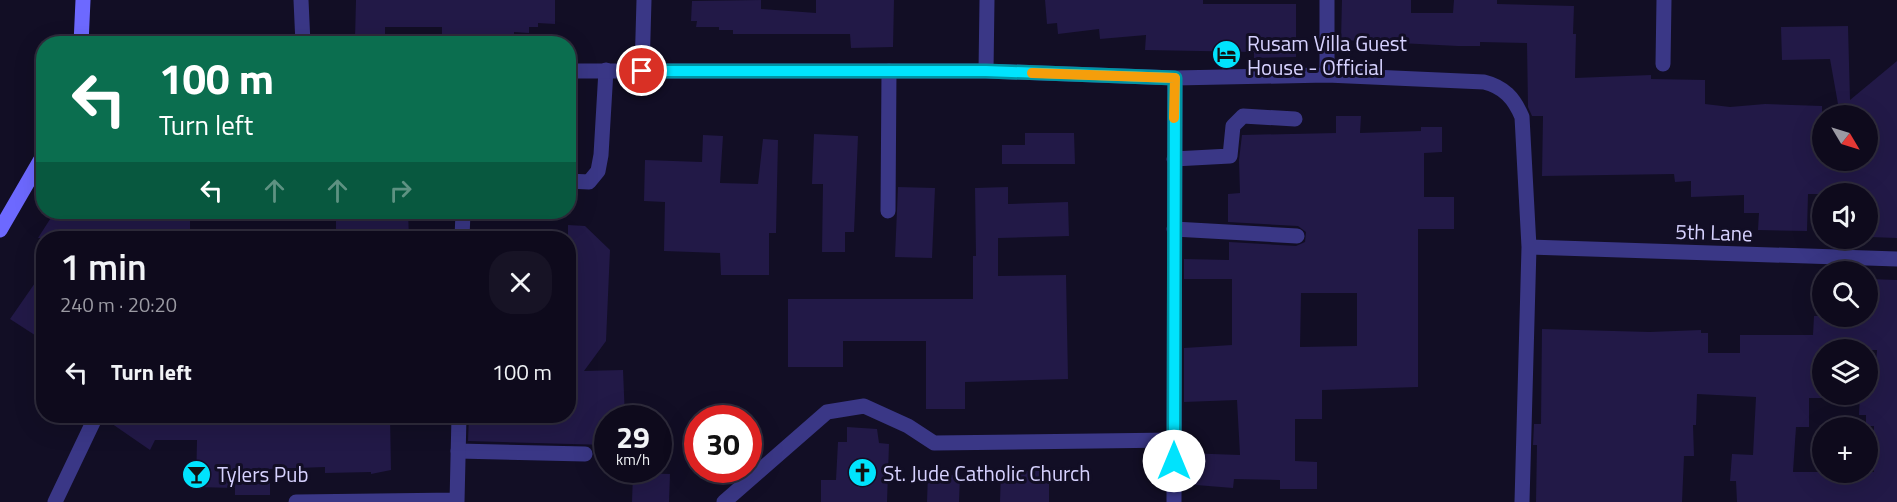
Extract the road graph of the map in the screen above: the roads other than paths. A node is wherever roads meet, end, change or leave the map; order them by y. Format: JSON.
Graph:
{"nodes":[{"id":1,"x":83,"y":0,"type":"edge"},
{"id":2,"x":301,"y":0,"type":"edge"},
{"id":3,"x":644,"y":0,"type":"edge"},
{"id":4,"x":987,"y":0,"type":"edge"},
{"id":5,"x":1328,"y":0,"type":"edge"},
{"id":6,"x":1664,"y":0,"type":"edge"},
{"id":7,"x":81,"y":36,"type":"edge"},
{"id":8,"x":303,"y":36,"type":"edge"},
{"id":9,"x":1663,"y":64,"type":"dead end"},
{"id":10,"x":606,"y":70,"type":"junction"},
{"id":11,"x":576,"y":71,"type":"edge"},
{"id":12,"x":642,"y":71,"type":"junction"},
{"id":13,"x":889,"y":71,"type":"junction"},
{"id":14,"x":986,"y":71,"type":"junction"},
{"id":15,"x":1327,"y":75,"type":"junction"},
{"id":16,"x":1175,"y":78,"type":"junction"},
{"id":17,"x":1295,"y":119,"type":"dead end"},
{"id":18,"x":1174,"y":159,"type":"junction"},
{"id":19,"x":36,"y":168,"type":"edge"},
{"id":20,"x":576,"y":181,"type":"edge"},
{"id":21,"x":888,"y":211,"type":"dead end"},
{"id":22,"x":1174,"y":229,"type":"junction"},
{"id":23,"x":0,"y":230,"type":"edge"},
{"id":24,"x":1297,"y":236,"type":"dead end"},
{"id":25,"x":1529,"y":247,"type":"junction"},
{"id":26,"x":1897,"y":259,"type":"edge"},
{"id":27,"x":93,"y":423,"type":"edge"},
{"id":28,"x":459,"y":423,"type":"edge"},
{"id":29,"x":1173,"y":440,"type":"junction"},
{"id":30,"x":458,"y":451,"type":"junction"},
{"id":31,"x":585,"y":454,"type":"dead end"},
{"id":32,"x":336,"y":501,"type":"edge"},
{"id":33,"x":457,"y":501,"type":"edge"},
{"id":34,"x":55,"y":502,"type":"edge"},
{"id":35,"x":296,"y":502,"type":"edge"},
{"id":36,"x":724,"y":502,"type":"edge"},
{"id":37,"x":1174,"y":502,"type":"edge"},
{"id":38,"x":1522,"y":502,"type":"edge"}],
"edges":[{"from":1,"to":7,"type":"main road"},
{"from":2,"to":8,"type":"street"},
{"from":3,"to":12,"type":"street"},
{"from":4,"to":14,"type":"street"},
{"from":5,"to":15,"type":"street"},
{"from":6,"to":9,"type":"street"},
{"from":10,"to":11,"type":"street"},
{"from":10,"to":12,"type":"street"},
{"from":10,"to":20,"type":"street"},
{"from":12,"to":13,"type":"street"},
{"from":13,"to":14,"type":"street"},
{"from":13,"to":21,"type":"street"},
{"from":14,"to":16,"type":"street"},
{"from":15,"to":16,"type":"street"},
{"from":15,"to":25,"type":"street"},
{"from":16,"to":18,"type":"street"},
{"from":17,"to":18,"type":"street"},
{"from":18,"to":22,"type":"street"},
{"from":19,"to":23,"type":"main road"},
{"from":22,"to":24,"type":"street"},
{"from":22,"to":29,"type":"street"},
{"from":25,"to":26,"type":"street","name":"5th Lane"},
{"from":25,"to":38,"type":"street"},
{"from":27,"to":34,"type":"street"},
{"from":28,"to":30,"type":"street"},
{"from":29,"to":36,"type":"street"},
{"from":29,"to":37,"type":"street"},
{"from":30,"to":31,"type":"street"},
{"from":30,"to":33,"type":"street"},
{"from":32,"to":33,"type":"street"},
{"from":32,"to":35,"type":"street"}]}
